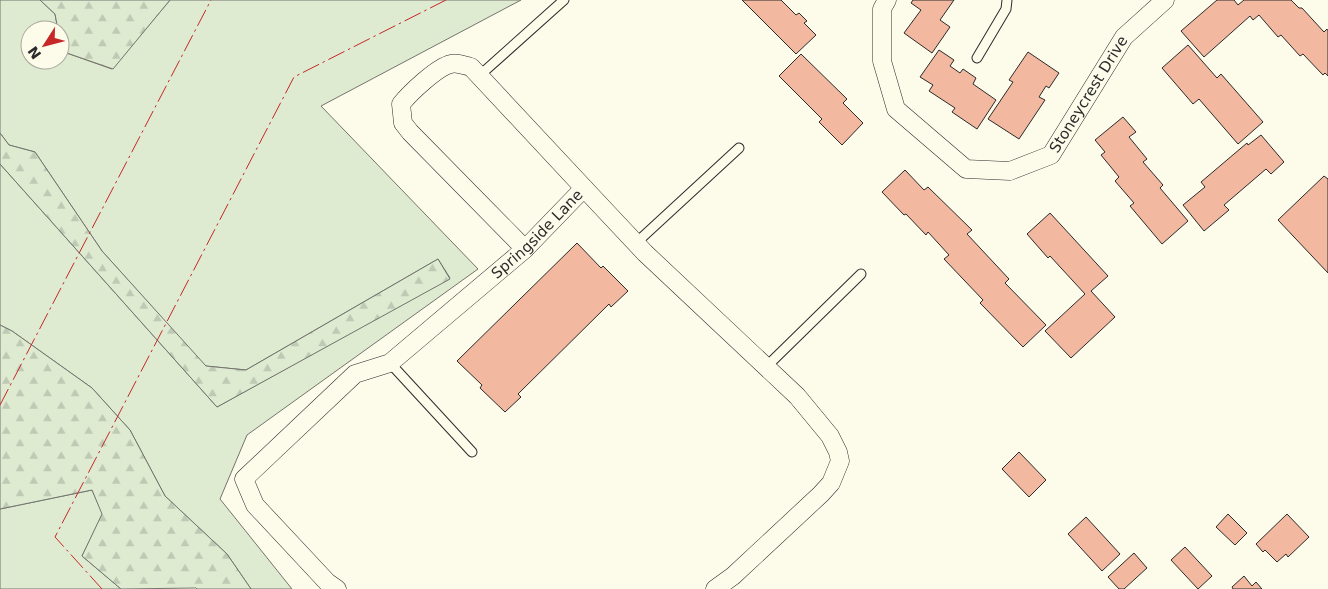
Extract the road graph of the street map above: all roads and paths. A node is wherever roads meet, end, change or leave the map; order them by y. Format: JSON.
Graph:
{"nodes":[{"id":1,"x":564,"y":0,"type":"edge"},
{"id":2,"x":887,"y":0,"type":"edge"},
{"id":3,"x":1006,"y":0,"type":"edge"},
{"id":4,"x":1165,"y":0,"type":"edge"},
{"id":5,"x":976,"y":58,"type":"dead end"},
{"id":6,"x":479,"y":76,"type":"junction"},
{"id":7,"x":740,"y":148,"type":"dead end"},
{"id":8,"x":584,"y":188,"type":"junction"},
{"id":9,"x":636,"y":243,"type":"junction"},
{"id":10,"x":525,"y":249,"type":"junction"},
{"id":11,"x":861,"y":274,"type":"dead end"},
{"id":12,"x":390,"y":363,"type":"junction"},
{"id":13,"x":766,"y":367,"type":"junction"},
{"id":14,"x":472,"y":452,"type":"dead end"},
{"id":15,"x":329,"y":587,"type":"edge"},
{"id":16,"x":715,"y":589,"type":"edge"}],
"edges":[{"from":1,"to":6,"type":"lane"},
{"from":2,"to":4,"type":"street","name":"Stoneycrest Drive"},
{"from":3,"to":5,"type":"lane"},
{"from":6,"to":8,"type":"street"},
{"from":6,"to":10,"type":"street"},
{"from":7,"to":9,"type":"lane"},
{"from":8,"to":9,"type":"street","name":"Springside Lane"},
{"from":8,"to":10,"type":"street","name":"Springside Lane"},
{"from":9,"to":13,"type":"street","name":"Springside Lane"},
{"from":10,"to":12,"type":"street","name":"Springside Lane"},
{"from":11,"to":13,"type":"lane"},
{"from":12,"to":14,"type":"lane"},
{"from":12,"to":15,"type":"street","name":"Springside Lane"},
{"from":13,"to":16,"type":"street","name":"Springside Lane"}]}
